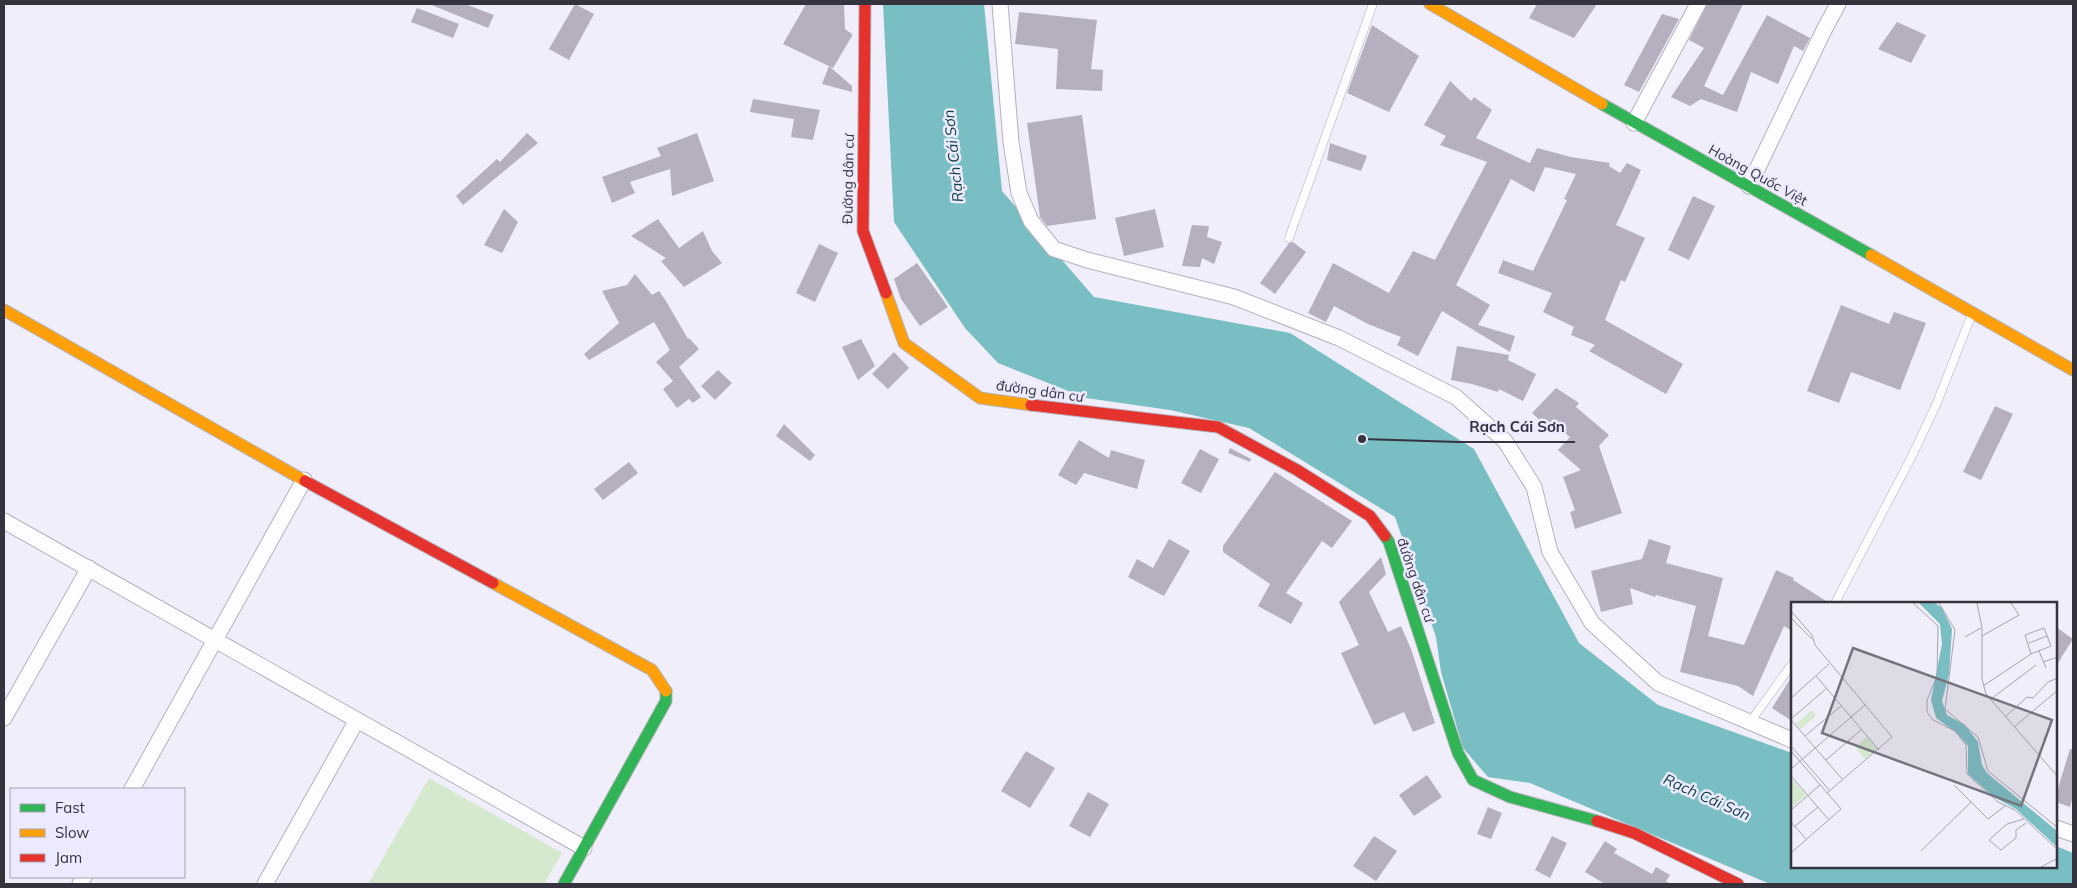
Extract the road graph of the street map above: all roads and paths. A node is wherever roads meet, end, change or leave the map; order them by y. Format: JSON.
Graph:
{"nodes":[{"id":1,"x":865,"y":4,"type":"edge"},
{"id":2,"x":1000,"y":4,"type":"edge"},
{"id":3,"x":1373,"y":4,"type":"edge"},
{"id":4,"x":1430,"y":4,"type":"edge"},
{"id":5,"x":1698,"y":4,"type":"edge"},
{"id":6,"x":1838,"y":4,"type":"edge"},
{"id":7,"x":1445,"y":8,"type":"edge"},
{"id":8,"x":1634,"y":123,"type":"junction"},
{"id":9,"x":1749,"y":186,"type":"junction"},
{"id":10,"x":1288,"y":238,"type":"dead end"},
{"id":11,"x":4,"y":310,"type":"edge"},
{"id":12,"x":1972,"y":313,"type":"junction"},
{"id":13,"x":2073,"y":370,"type":"edge"},
{"id":14,"x":980,"y":398,"type":"joint"},
{"id":15,"x":304,"y":480,"type":"junction"},
{"id":16,"x":4,"y":521,"type":"edge"},
{"id":17,"x":88,"y":568,"type":"junction"},
{"id":18,"x":1836,"y":602,"type":"edge"},
{"id":19,"x":215,"y":640,"type":"junction"},
{"id":20,"x":1791,"y":665,"type":"edge"},
{"id":21,"x":4,"y":718,"type":"edge"},
{"id":22,"x":357,"y":720,"type":"junction"},
{"id":23,"x":1750,"y":722,"type":"junction"},
{"id":24,"x":1791,"y":740,"type":"edge"},
{"id":25,"x":133,"y":788,"type":"edge"},
{"id":26,"x":2057,"y":828,"type":"edge"},
{"id":27,"x":2073,"y":834,"type":"edge"},
{"id":28,"x":584,"y":848,"type":"junction"},
{"id":29,"x":265,"y":884,"type":"edge"},
{"id":30,"x":564,"y":884,"type":"edge"},
{"id":31,"x":1738,"y":884,"type":"edge"}],
"edges":[{"from":1,"to":14,"type":"street","name":"Đường dân cư"},
{"from":2,"to":23,"type":"street"},
{"from":3,"to":10,"type":"lane"},
{"from":4,"to":7,"type":"street","name":"Hoàng Quốc Việt"},
{"from":5,"to":8,"type":"street"},
{"from":6,"to":9,"type":"street"},
{"from":7,"to":8,"type":"street","name":"Hoàng Quốc Việt"},
{"from":8,"to":9,"type":"street","name":"Hoàng Quốc Việt"},
{"from":9,"to":12,"type":"street","name":"Hoàng Quốc Việt"},
{"from":11,"to":15,"type":"street"},
{"from":12,"to":13,"type":"street","name":"Hoàng Quốc Việt"},
{"from":12,"to":18,"type":"lane"},
{"from":14,"to":31,"type":"street","name":"đường dân cư"},
{"from":15,"to":19,"type":"street"},
{"from":15,"to":28,"type":"street"},
{"from":16,"to":17,"type":"street"},
{"from":17,"to":19,"type":"street"},
{"from":17,"to":21,"type":"street"},
{"from":19,"to":22,"type":"street"},
{"from":19,"to":25,"type":"street"},
{"from":20,"to":23,"type":"lane"},
{"from":22,"to":28,"type":"street"},
{"from":22,"to":29,"type":"street"},
{"from":23,"to":24,"type":"street"},
{"from":26,"to":27,"type":"street"},
{"from":28,"to":30,"type":"street"}]}
